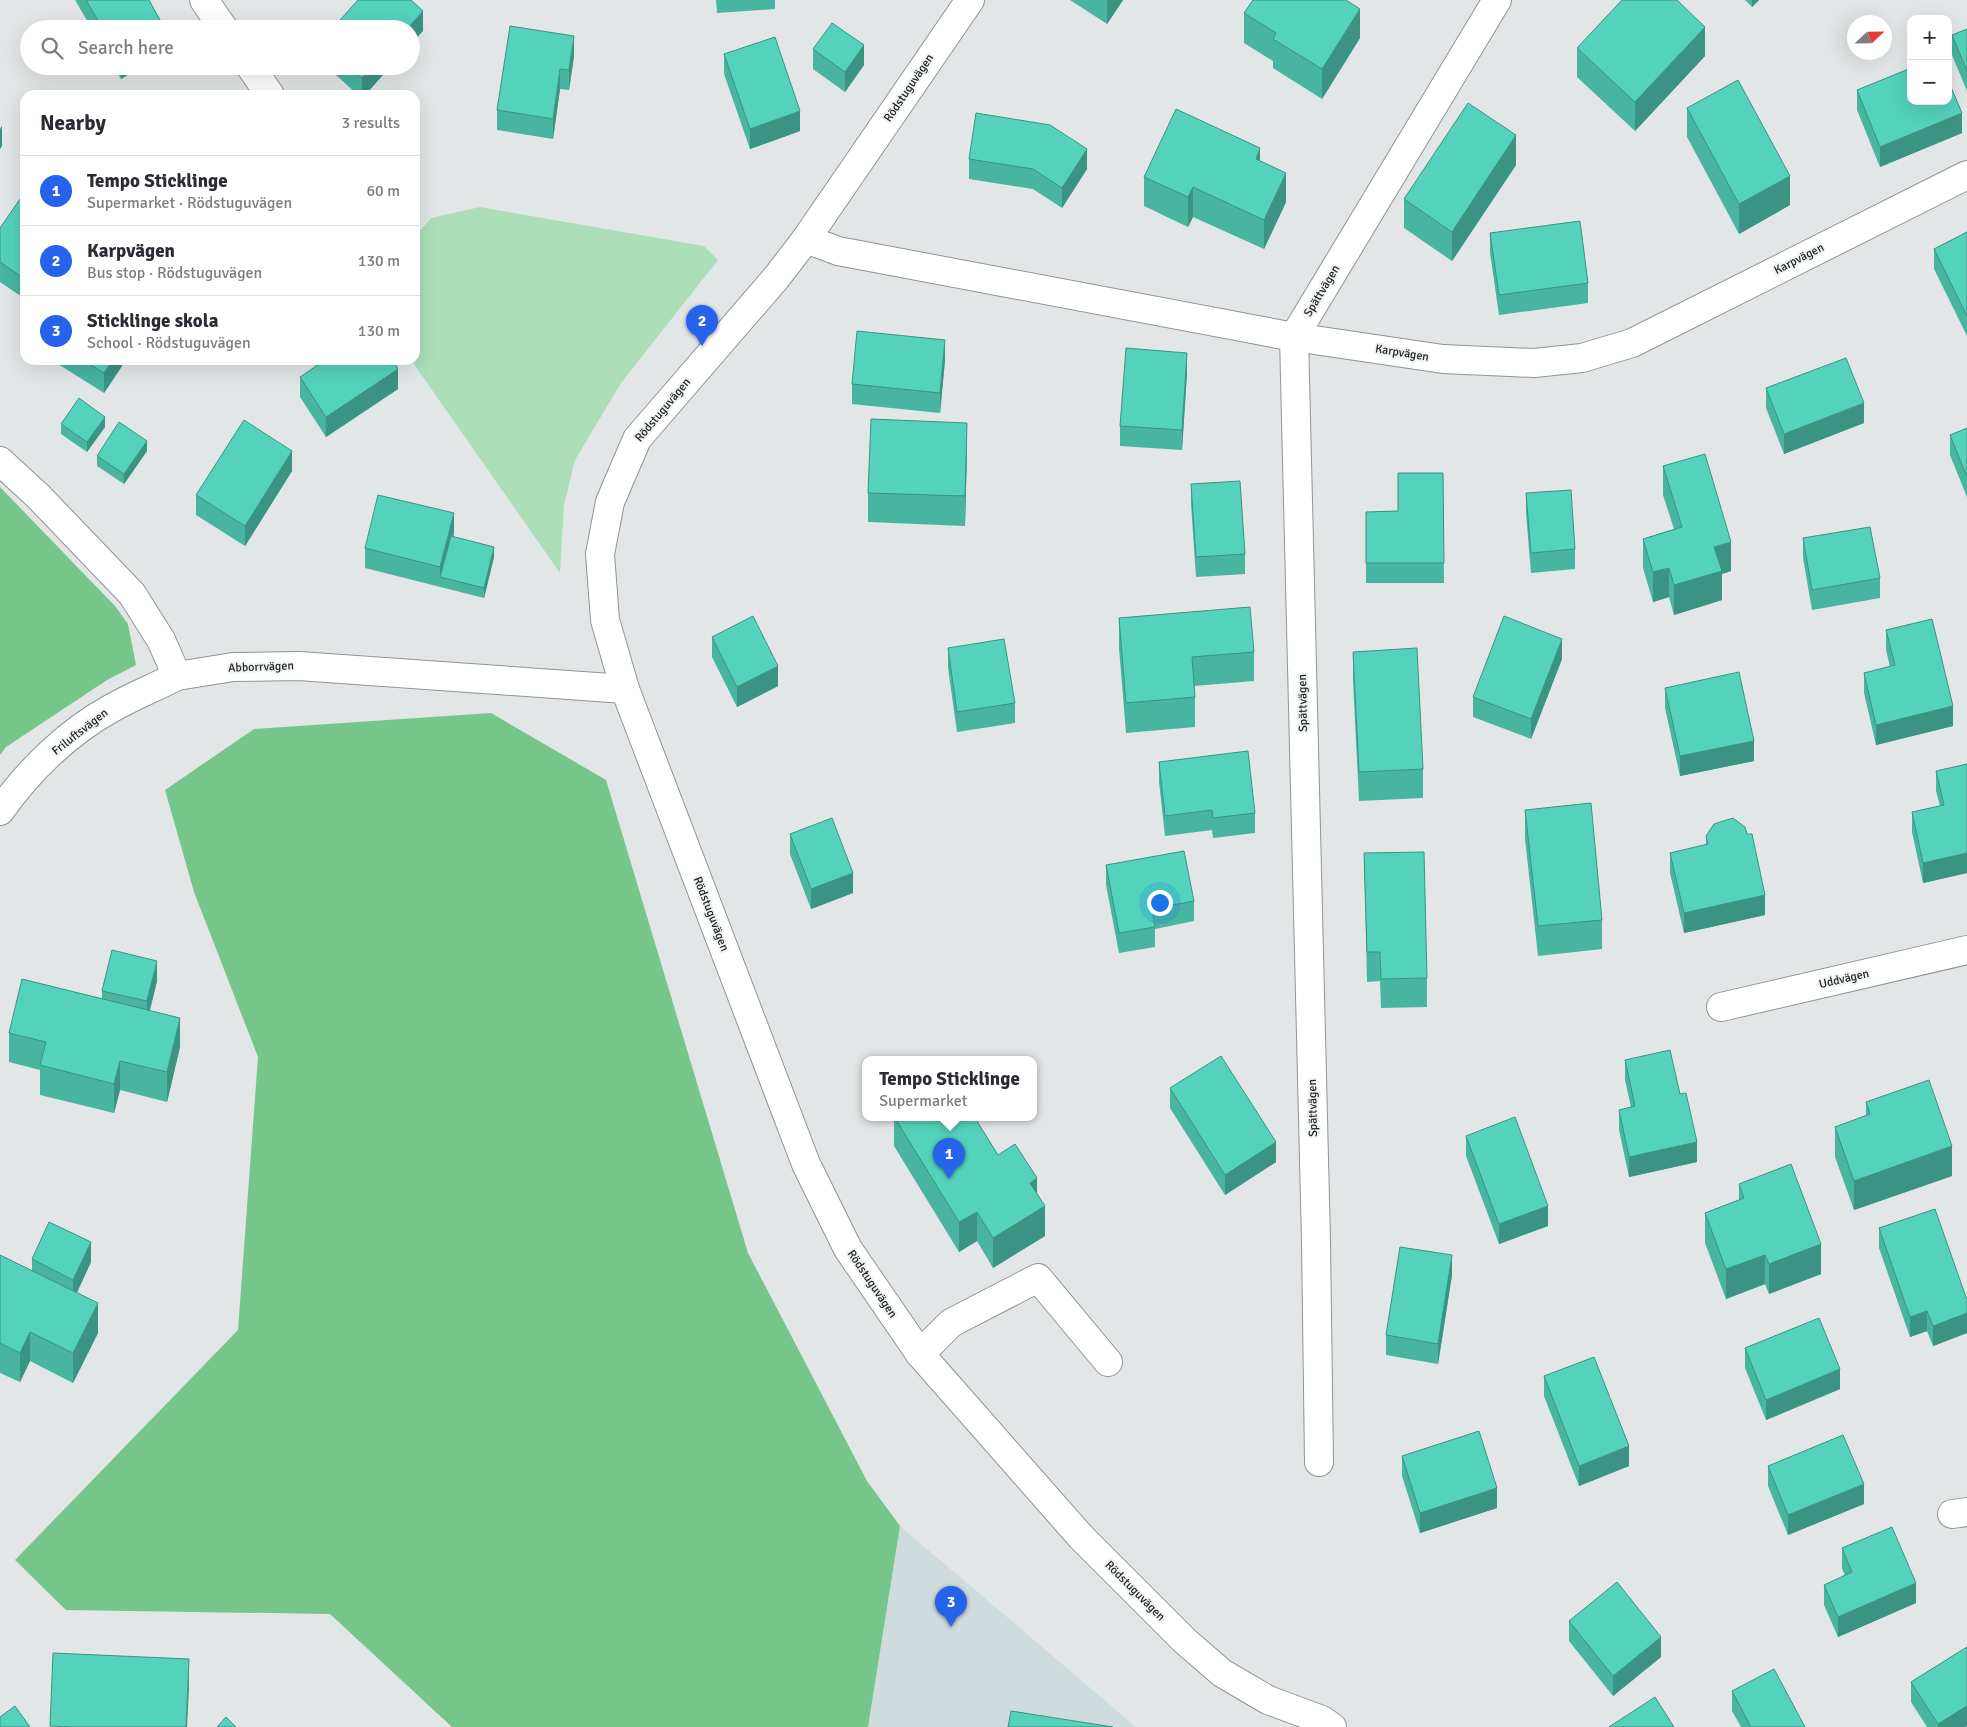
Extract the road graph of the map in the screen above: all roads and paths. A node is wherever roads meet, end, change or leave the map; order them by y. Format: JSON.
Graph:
{"nodes":[{"id":1,"x":204,"y":0,"type":"edge"},
{"id":2,"x":970,"y":0,"type":"edge"},
{"id":3,"x":1497,"y":0,"type":"edge"},
{"id":4,"x":218,"y":20,"type":"edge"},
{"id":5,"x":256,"y":75,"type":"edge"},
{"id":6,"x":267,"y":90,"type":"edge"},
{"id":7,"x":1967,"y":176,"type":"edge"},
{"id":8,"x":806,"y":239,"type":"junction"},
{"id":9,"x":1294,"y":337,"type":"junction"},
{"id":10,"x":0,"y":461,"type":"edge"},
{"id":11,"x":177,"y":676,"type":"junction"},
{"id":12,"x":625,"y":689,"type":"junction"},
{"id":13,"x":0,"y":811,"type":"edge"},
{"id":14,"x":1967,"y":950,"type":"edge"},
{"id":15,"x":1721,"y":1007,"type":"dead end"},
{"id":16,"x":920,"y":1354,"type":"junction"},
{"id":17,"x":1108,"y":1362,"type":"dead end"},
{"id":18,"x":1319,"y":1462,"type":"dead end"},
{"id":19,"x":1332,"y":1727,"type":"edge"}],
"edges":[{"from":1,"to":4,"type":"street"},
{"from":2,"to":8,"type":"street","name":"Rödstuguvägen"},
{"from":3,"to":9,"type":"street","name":"Spättvägen"},
{"from":5,"to":6,"type":"street"},
{"from":7,"to":9,"type":"street","name":"Karpvägen"},
{"from":8,"to":9,"type":"street","name":"Karpvägen"},
{"from":8,"to":12,"type":"street","name":"Rödstuguvägen"},
{"from":9,"to":18,"type":"street","name":"Spättvägen"},
{"from":10,"to":11,"type":"street"},
{"from":11,"to":12,"type":"street","name":"Abborrvägen"},
{"from":11,"to":13,"type":"street","name":"Friluftsvägen"},
{"from":12,"to":16,"type":"street","name":"Rödstuguvägen"},
{"from":14,"to":15,"type":"street","name":"Uddvägen"},
{"from":16,"to":17,"type":"street"},
{"from":16,"to":19,"type":"street","name":"Rödstuguvägen"}]}
